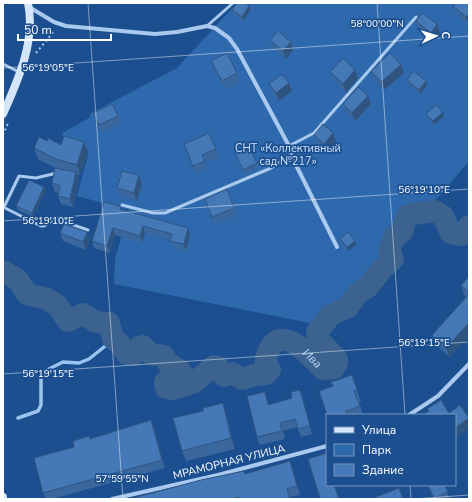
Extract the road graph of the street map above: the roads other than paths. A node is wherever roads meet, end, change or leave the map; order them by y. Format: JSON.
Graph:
{"nodes":[{"id":1,"x":233,"y":3,"type":"edge"},
{"id":2,"x":29,"y":5,"type":"edge"},
{"id":3,"x":416,"y":17,"type":"dead end"},
{"id":4,"x":207,"y":26,"type":"junction"},
{"id":5,"x":3,"y":64,"type":"edge"},
{"id":6,"x":20,"y":73,"type":"junction"},
{"id":7,"x":3,"y":114,"type":"edge"},
{"id":8,"x":289,"y":146,"type":"junction"},
{"id":9,"x":292,"y":155,"type":"junction"},
{"id":10,"x":62,"y":173,"type":"edge"},
{"id":11,"x":122,"y":205,"type":"dead end"},
{"id":12,"x":3,"y":207,"type":"edge"},
{"id":13,"x":88,"y":230,"type":"dead end"},
{"id":14,"x":337,"y":247,"type":"dead end"},
{"id":15,"x":469,"y":364,"type":"edge"},
{"id":16,"x":411,"y":414,"type":"edge"},
{"id":17,"x":326,"y":446,"type":"edge"},
{"id":18,"x":112,"y":499,"type":"edge"}],
"edges":[{"from":1,"to":4,"type":"lane"},
{"from":2,"to":4,"type":"street"},
{"from":2,"to":6,"type":"street"},
{"from":3,"to":8,"type":"lane"},
{"from":4,"to":8,"type":"street"},
{"from":5,"to":6,"type":"lane"},
{"from":6,"to":7,"type":"street"},
{"from":8,"to":9,"type":"street"},
{"from":9,"to":11,"type":"lane"},
{"from":9,"to":14,"type":"street"},
{"from":10,"to":12,"type":"lane"},
{"from":12,"to":13,"type":"lane"},
{"from":15,"to":16,"type":"street"},
{"from":17,"to":18,"type":"street","name":"МРАМОРНАЯ УЛИЦА"}]}
